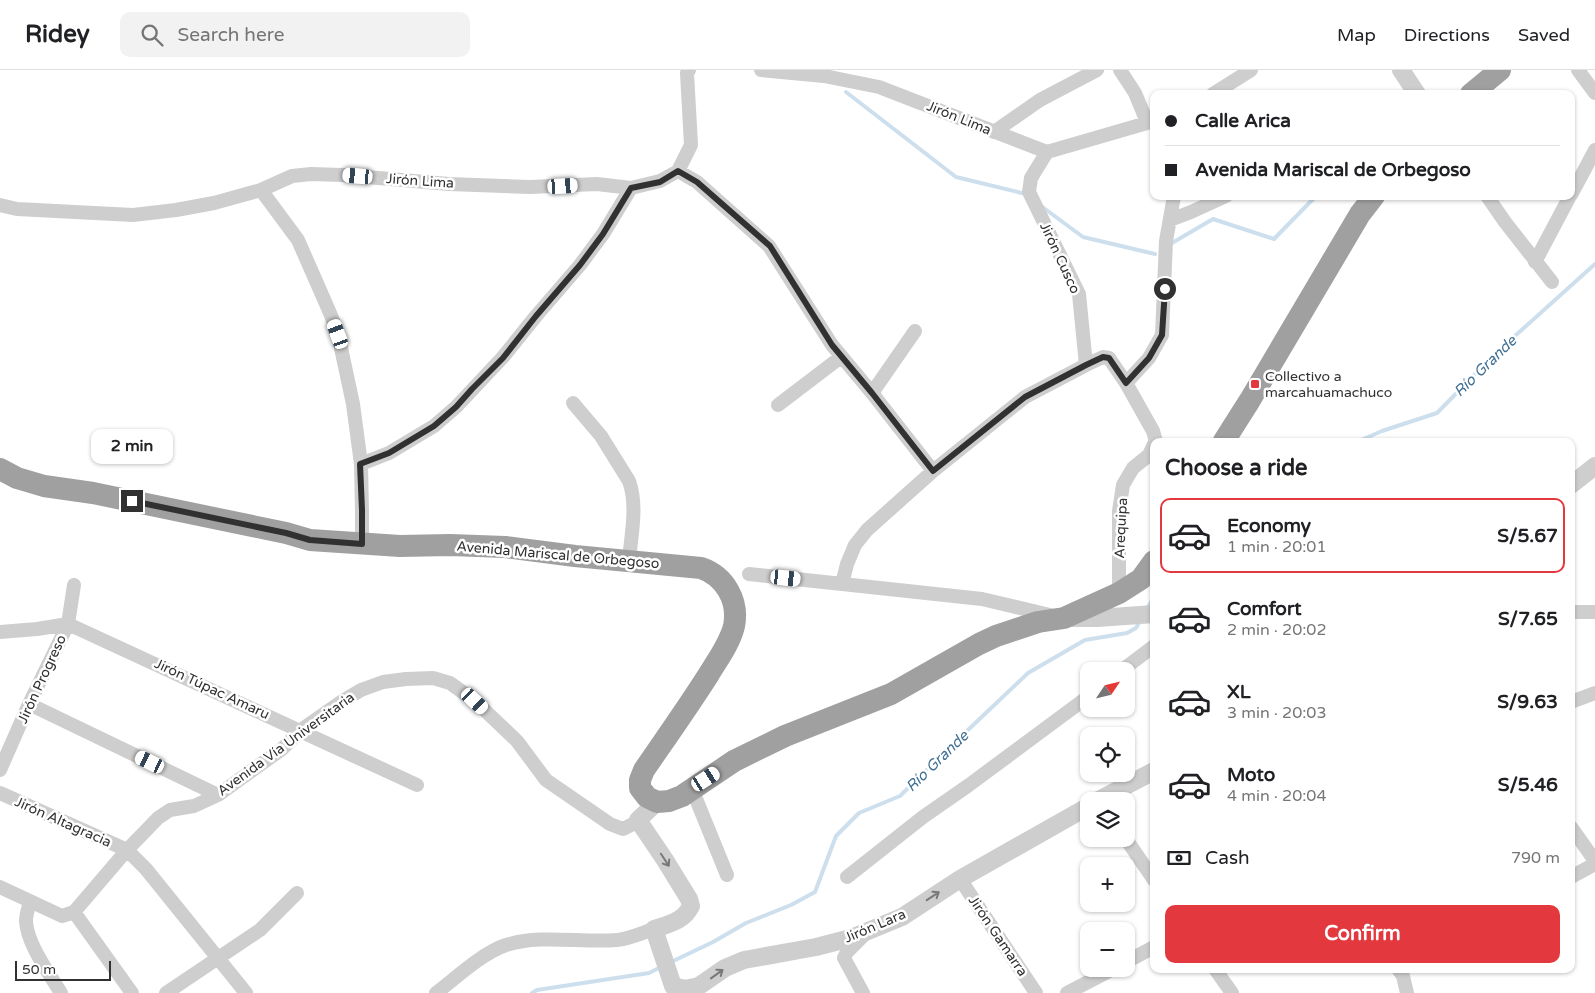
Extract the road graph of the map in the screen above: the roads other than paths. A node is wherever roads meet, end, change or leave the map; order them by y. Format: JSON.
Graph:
{"nodes":[{"id":1,"x":689,"y":70,"type":"edge"},
{"id":2,"x":761,"y":70,"type":"edge"},
{"id":3,"x":1097,"y":70,"type":"edge"},
{"id":4,"x":1120,"y":70,"type":"edge"},
{"id":5,"x":1251,"y":70,"type":"edge"},
{"id":6,"x":1401,"y":70,"type":"edge"},
{"id":7,"x":1500,"y":70,"type":"edge"},
{"id":8,"x":1578,"y":70,"type":"edge"},
{"id":9,"x":1234,"y":89,"type":"edge"},
{"id":10,"x":1415,"y":90,"type":"edge"},
{"id":11,"x":1477,"y":90,"type":"edge"},
{"id":12,"x":1595,"y":93,"type":"edge"},
{"id":13,"x":1150,"y":122,"type":"edge"},
{"id":14,"x":994,"y":132,"type":"junction"},
{"id":15,"x":1595,"y":150,"type":"edge"},
{"id":16,"x":1047,"y":152,"type":"junction"},
{"id":17,"x":678,"y":171,"type":"junction"},
{"id":18,"x":631,"y":188,"type":"junction"},
{"id":19,"x":1575,"y":188,"type":"edge"},
{"id":20,"x":261,"y":190,"type":"junction"},
{"id":21,"x":1173,"y":200,"type":"edge"},
{"id":22,"x":1217,"y":200,"type":"edge"},
{"id":23,"x":1371,"y":200,"type":"edge"},
{"id":24,"x":1490,"y":200,"type":"edge"},
{"id":25,"x":1569,"y":200,"type":"edge"},
{"id":26,"x":0,"y":205,"type":"edge"},
{"id":27,"x":1170,"y":220,"type":"junction"},
{"id":28,"x":1535,"y":262,"type":"junction"},
{"id":29,"x":1552,"y":282,"type":"dead end"},
{"id":30,"x":915,"y":331,"type":"dead end"},
{"id":31,"x":841,"y":357,"type":"junction"},
{"id":32,"x":1086,"y":365,"type":"junction"},
{"id":33,"x":1126,"y":383,"type":"junction"},
{"id":34,"x":872,"y":393,"type":"junction"},
{"id":35,"x":573,"y":403,"type":"dead end"},
{"id":36,"x":778,"y":405,"type":"dead end"},
{"id":37,"x":1155,"y":438,"type":"edge"},
{"id":38,"x":1226,"y":438,"type":"edge"},
{"id":39,"x":1150,"y":452,"type":"edge"},
{"id":40,"x":360,"y":464,"type":"junction"},
{"id":41,"x":1595,"y":466,"type":"edge"},
{"id":42,"x":0,"y":469,"type":"edge"},
{"id":43,"x":933,"y":471,"type":"junction"},
{"id":44,"x":1575,"y":482,"type":"edge"},
{"id":45,"x":362,"y":544,"type":"junction"},
{"id":46,"x":629,"y":562,"type":"junction"},
{"id":47,"x":1150,"y":567,"type":"edge"},
{"id":48,"x":749,"y":574,"type":"dead end"},
{"id":49,"x":842,"y":584,"type":"junction"},
{"id":50,"x":74,"y":585,"type":"dead end"},
{"id":51,"x":1119,"y":594,"type":"junction"},
{"id":52,"x":1575,"y":612,"type":"edge"},
{"id":53,"x":1595,"y":612,"type":"edge"},
{"id":54,"x":1150,"y":614,"type":"edge"},
{"id":55,"x":1064,"y":618,"type":"junction"},
{"id":56,"x":68,"y":624,"type":"junction"},
{"id":57,"x":0,"y":632,"type":"edge"},
{"id":58,"x":1150,"y":649,"type":"edge"},
{"id":59,"x":1133,"y":662,"type":"edge"},
{"id":60,"x":1595,"y":693,"type":"edge"},
{"id":61,"x":1575,"y":700,"type":"edge"},
{"id":62,"x":1080,"y":703,"type":"edge"},
{"id":63,"x":30,"y":704,"type":"junction"},
{"id":64,"x":301,"y":730,"type":"junction"},
{"id":65,"x":0,"y":770,"type":"edge"},
{"id":66,"x":1150,"y":773,"type":"edge"},
{"id":67,"x":418,"y":785,"type":"dead end"},
{"id":68,"x":692,"y":789,"type":"junction"},
{"id":69,"x":1115,"y":792,"type":"edge"},
{"id":70,"x":0,"y":793,"type":"edge"},
{"id":71,"x":218,"y":795,"type":"junction"},
{"id":72,"x":657,"y":802,"type":"junction"},
{"id":73,"x":1080,"y":812,"type":"edge"},
{"id":74,"x":638,"y":820,"type":"junction"},
{"id":75,"x":1575,"y":833,"type":"edge"},
{"id":76,"x":1131,"y":847,"type":"edge"},
{"id":77,"x":127,"y":850,"type":"junction"},
{"id":78,"x":1595,"y":863,"type":"edge"},
{"id":79,"x":1150,"y":874,"type":"edge"},
{"id":80,"x":727,"y":875,"type":"dead end"},
{"id":81,"x":1575,"y":875,"type":"edge"},
{"id":82,"x":847,"y":877,"type":"dead end"},
{"id":83,"x":960,"y":879,"type":"junction"},
{"id":84,"x":0,"y":887,"type":"edge"},
{"id":85,"x":297,"y":893,"type":"dead end"},
{"id":86,"x":30,"y":901,"type":"junction"},
{"id":87,"x":74,"y":912,"type":"junction"},
{"id":88,"x":868,"y":931,"type":"junction"},
{"id":89,"x":656,"y":934,"type":"junction"},
{"id":90,"x":1150,"y":949,"type":"edge"},
{"id":91,"x":1135,"y":957,"type":"edge"},
{"id":92,"x":217,"y":958,"type":"junction"},
{"id":93,"x":1218,"y":973,"type":"edge"},
{"id":94,"x":1098,"y":977,"type":"edge"},
{"id":95,"x":60,"y":993,"type":"edge"},
{"id":96,"x":132,"y":993,"type":"edge"},
{"id":97,"x":166,"y":993,"type":"edge"},
{"id":98,"x":246,"y":993,"type":"edge"},
{"id":99,"x":436,"y":993,"type":"edge"},
{"id":100,"x":863,"y":993,"type":"edge"},
{"id":101,"x":1036,"y":993,"type":"edge"},
{"id":102,"x":1067,"y":993,"type":"edge"},
{"id":103,"x":1232,"y":993,"type":"edge"}],
"edges":[{"from":1,"to":17,"type":"street"},
{"from":2,"to":14,"type":"street","name":"Jirón Lima"},
{"from":3,"to":14,"type":"street"},
{"from":4,"to":13,"type":"street"},
{"from":5,"to":9,"type":"street"},
{"from":6,"to":10,"type":"street"},
{"from":7,"to":11,"type":"highway"},
{"from":8,"to":12,"type":"street"},
{"from":13,"to":16,"type":"street"},
{"from":14,"to":16,"type":"street","name":"Jirón Lima"},
{"from":15,"to":19,"type":"street"},
{"from":16,"to":32,"type":"street","name":"Jirón Cusco"},
{"from":17,"to":18,"type":"street","name":"Jirón Lima"},
{"from":17,"to":31,"type":"street"},
{"from":18,"to":20,"type":"street","name":"Jirón Lima"},
{"from":18,"to":40,"type":"street"},
{"from":20,"to":26,"type":"street","name":"Jirón Lima"},
{"from":20,"to":40,"type":"street"},
{"from":21,"to":27,"type":"street"},
{"from":22,"to":27,"type":"street"},
{"from":23,"to":38,"type":"highway"},
{"from":24,"to":28,"type":"street"},
{"from":25,"to":28,"type":"street"},
{"from":27,"to":33,"type":"street"},
{"from":28,"to":29,"type":"street"},
{"from":30,"to":34,"type":"street"},
{"from":31,"to":34,"type":"street"},
{"from":31,"to":36,"type":"street"},
{"from":32,"to":33,"type":"street","name":"Arequipa"},
{"from":32,"to":43,"type":"street"},
{"from":33,"to":37,"type":"street","name":"Arequipa"},
{"from":34,"to":43,"type":"street"},
{"from":35,"to":46,"type":"street"},
{"from":39,"to":51,"type":"street","name":"Arequipa"},
{"from":40,"to":45,"type":"street"},
{"from":41,"to":44,"type":"street"},
{"from":42,"to":45,"type":"highway","name":"Avenida Mariscal de Orbegoso"},
{"from":43,"to":49,"type":"street"},
{"from":45,"to":46,"type":"highway","name":"Avenida Mariscal de Orbegoso"},
{"from":46,"to":72,"type":"highway","name":"Avenida Mariscal de Orbegoso"},
{"from":47,"to":51,"type":"highway"},
{"from":48,"to":49,"type":"street"},
{"from":49,"to":55,"type":"street"},
{"from":50,"to":56,"type":"street","name":"Jirón Progreso"},
{"from":51,"to":55,"type":"highway"},
{"from":52,"to":53,"type":"street"},
{"from":54,"to":55,"type":"street"},
{"from":55,"to":68,"type":"highway"},
{"from":56,"to":57,"type":"street"},
{"from":56,"to":63,"type":"street","name":"Jirón Progreso"},
{"from":56,"to":64,"type":"street","name":"Jirón Túpac Amaru"},
{"from":58,"to":59,"type":"street"},
{"from":60,"to":61,"type":"street"},
{"from":62,"to":82,"type":"street"},
{"from":63,"to":65,"type":"street","name":"Jirón Progreso"},
{"from":63,"to":71,"type":"street"},
{"from":64,"to":67,"type":"street","name":"Jirón Túpac Amaru"},
{"from":64,"to":71,"type":"street","name":"Avenida Vía Universitaria"},
{"from":64,"to":74,"type":"street","name":"Avenida Vía Universitaria"},
{"from":66,"to":69,"type":"street","name":"Jirón Lara"},
{"from":68,"to":72,"type":"highway"},
{"from":68,"to":80,"type":"street"},
{"from":70,"to":77,"type":"street","name":"Jirón Altagracia"},
{"from":71,"to":77,"type":"street","name":"Avenida Vía Universitaria"},
{"from":72,"to":74,"type":"street","name":"Avenida Vía Universitaria"},
{"from":73,"to":83,"type":"street","name":"Jirón Lara"},
{"from":74,"to":89,"type":"street","one_way":true},
{"from":75,"to":78,"type":"street"},
{"from":76,"to":79,"type":"street"},
{"from":77,"to":87,"type":"street","name":"Avenida Vía Universitaria"},
{"from":77,"to":92,"type":"street"},
{"from":78,"to":81,"type":"street"},
{"from":88,"to":83,"type":"street","name":"Jirón Lara","one_way":true},
{"from":83,"to":101,"type":"street","name":"Jirón Gamarra"},
{"from":84,"to":86,"type":"street"},
{"from":85,"to":92,"type":"street"},
{"from":86,"to":87,"type":"street"},
{"from":86,"to":95,"type":"street"},
{"from":87,"to":96,"type":"street"},
{"from":89,"to":88,"type":"street","name":"Jirón Lara","one_way":true},
{"from":88,"to":100,"type":"street"},
{"from":89,"to":99,"type":"street"},
{"from":90,"to":91,"type":"street"},
{"from":92,"to":97,"type":"street"},
{"from":92,"to":98,"type":"street"},
{"from":93,"to":103,"type":"street"},
{"from":94,"to":102,"type":"street"}]}
